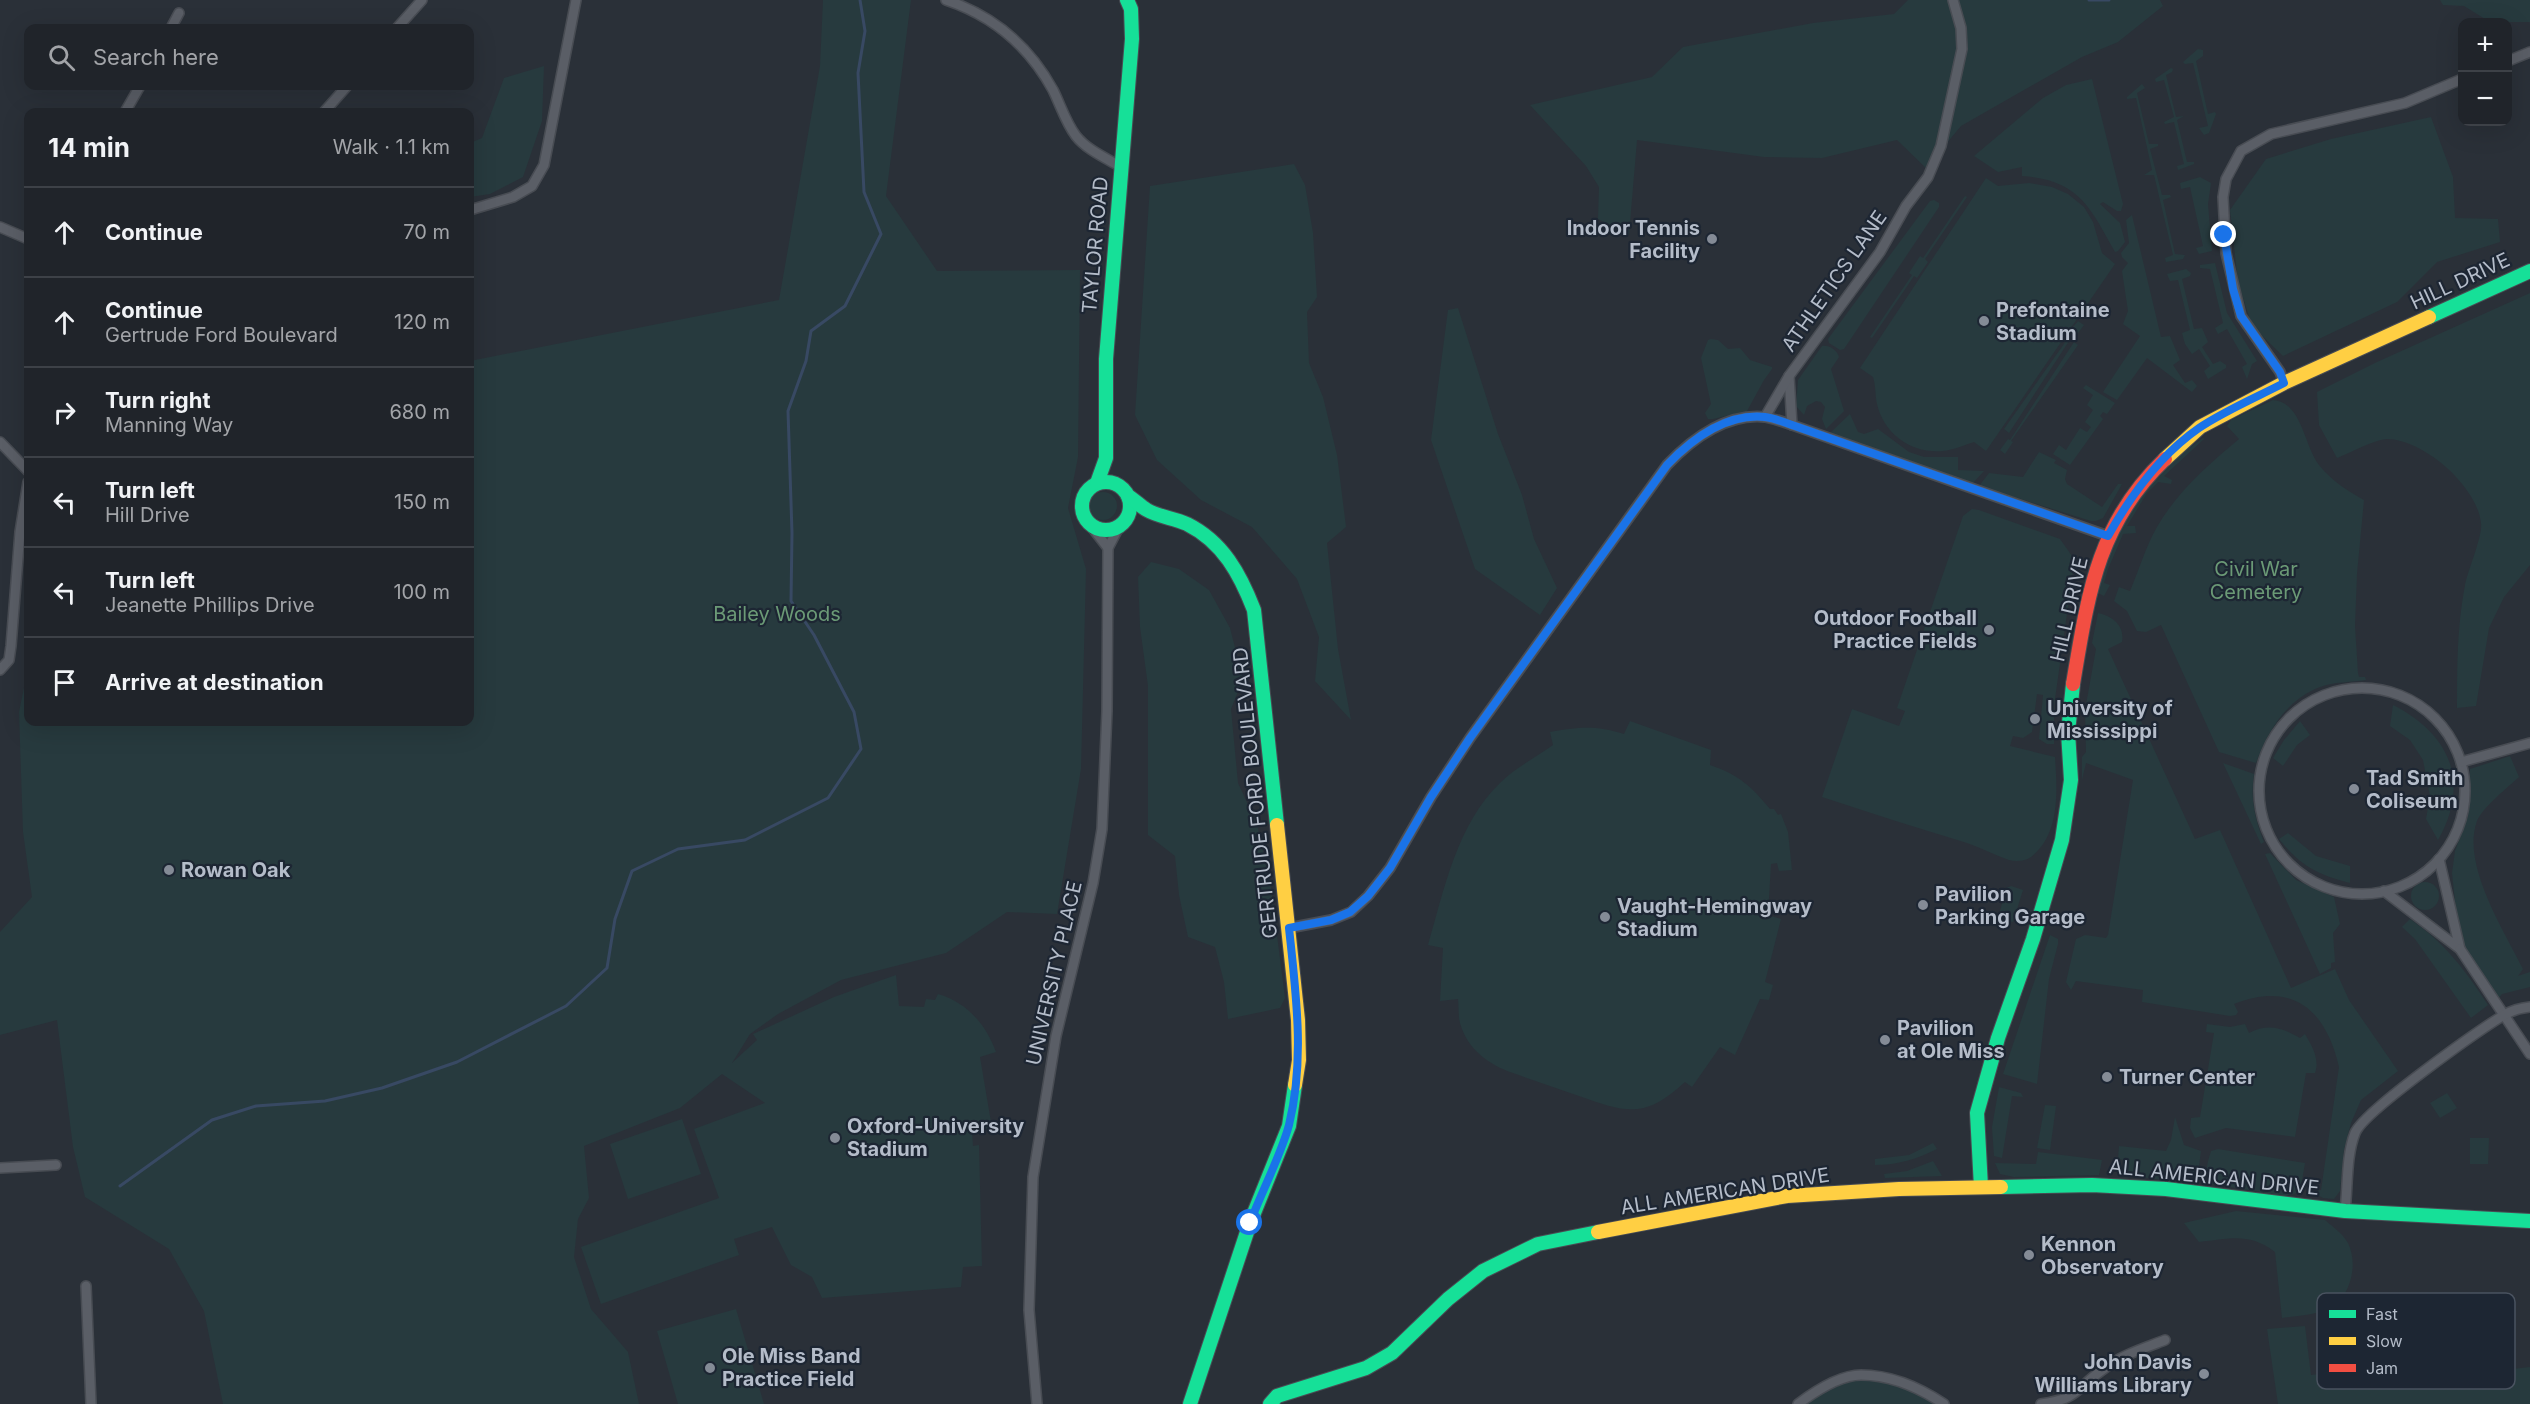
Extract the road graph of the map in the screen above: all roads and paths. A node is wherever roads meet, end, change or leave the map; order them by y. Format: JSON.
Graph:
{"nodes":[{"id":1,"x":422,"y":0,"type":"edge"},
{"id":2,"x":576,"y":0,"type":"edge"},
{"id":3,"x":946,"y":0,"type":"edge"},
{"id":4,"x":1953,"y":0,"type":"edge"},
{"id":5,"x":1131,"y":3,"type":"edge"},
{"id":6,"x":179,"y":13,"type":"dead end"},
{"id":7,"x":173,"y":24,"type":"edge"},
{"id":8,"x":401,"y":24,"type":"edge"},
{"id":9,"x":2530,"y":52,"type":"edge"},
{"id":10,"x":2512,"y":59,"type":"edge"},
{"id":11,"x":2458,"y":81,"type":"edge"},
{"id":12,"x":138,"y":90,"type":"edge"},
{"id":13,"x":343,"y":90,"type":"edge"},
{"id":14,"x":127,"y":108,"type":"edge"},
{"id":15,"x":328,"y":108,"type":"edge"},
{"id":16,"x":1121,"y":167,"type":"junction"},
{"id":17,"x":474,"y":209,"type":"edge"},
{"id":18,"x":0,"y":227,"type":"edge"},
{"id":19,"x":24,"y":237,"type":"edge"},
{"id":20,"x":2530,"y":271,"type":"edge"},
{"id":21,"x":1790,"y":376,"type":"junction"},
{"id":22,"x":2284,"y":383,"type":"junction"},
{"id":23,"x":1765,"y":417,"type":"junction"},
{"id":24,"x":1792,"y":425,"type":"junction"},
{"id":25,"x":0,"y":442,"type":"edge"},
{"id":26,"x":1106,"y":458,"type":"junction"},
{"id":27,"x":24,"y":467,"type":"edge"},
{"id":28,"x":1097,"y":483,"type":"junction"},
{"id":29,"x":1124,"y":491,"type":"junction"},
{"id":30,"x":24,"y":507,"type":"edge"},
{"id":31,"x":1147,"y":510,"type":"junction"},
{"id":32,"x":1124,"y":520,"type":"junction"},
{"id":33,"x":1091,"y":526,"type":"junction"},
{"id":34,"x":2108,"y":536,"type":"junction"},
{"id":35,"x":1108,"y":548,"type":"junction"},
{"id":36,"x":0,"y":670,"type":"edge"},
{"id":37,"x":2530,"y":743,"type":"edge"},
{"id":38,"x":2461,"y":762,"type":"junction"},
{"id":39,"x":2439,"y":859,"type":"junction"},
{"id":40,"x":2384,"y":891,"type":"junction"},
{"id":41,"x":1289,"y":928,"type":"junction"},
{"id":42,"x":2460,"y":949,"type":"junction"},
{"id":43,"x":2530,"y":1007,"type":"edge"},
{"id":44,"x":2505,"y":1014,"type":"junction"},
{"id":45,"x":2530,"y":1054,"type":"edge"},
{"id":46,"x":56,"y":1166,"type":"dead end"},
{"id":47,"x":0,"y":1168,"type":"edge"},
{"id":48,"x":1981,"y":1187,"type":"junction"},
{"id":49,"x":2345,"y":1211,"type":"junction"},
{"id":50,"x":2530,"y":1221,"type":"edge"},
{"id":51,"x":86,"y":1286,"type":"dead end"},
{"id":52,"x":2165,"y":1340,"type":"dead end"},
{"id":53,"x":91,"y":1404,"type":"edge"},
{"id":54,"x":1037,"y":1404,"type":"edge"},
{"id":55,"x":1190,"y":1404,"type":"edge"},
{"id":56,"x":1270,"y":1404,"type":"edge"},
{"id":57,"x":1798,"y":1404,"type":"edge"},
{"id":58,"x":1944,"y":1404,"type":"edge"},
{"id":59,"x":2041,"y":1404,"type":"edge"}],
"edges":[{"from":1,"to":8,"type":"street"},
{"from":2,"to":17,"type":"street"},
{"from":3,"to":16,"type":"street"},
{"from":4,"to":21,"type":"street","name":"ATHLETICS LANE"},
{"from":5,"to":16,"type":"street","name":"TAYLOR ROAD"},
{"from":6,"to":7,"type":"street"},
{"from":9,"to":10,"type":"street"},
{"from":11,"to":22,"type":"street"},
{"from":12,"to":14,"type":"street"},
{"from":13,"to":15,"type":"street"},
{"from":16,"to":26,"type":"street","name":"TAYLOR ROAD"},
{"from":18,"to":19,"type":"street"},
{"from":20,"to":22,"type":"street","name":"HILL DRIVE"},
{"from":21,"to":23,"type":"street","name":"ATHLETICS LANE"},
{"from":21,"to":24,"type":"street","name":"ATHLETICS LANE"},
{"from":22,"to":34,"type":"street","name":"HILL DRIVE"},
{"from":23,"to":24,"type":"street"},
{"from":23,"to":41,"type":"street"},
{"from":24,"to":34,"type":"street"},
{"from":25,"to":27,"type":"street"},
{"from":26,"to":28,"type":"street","name":"TAYLOR ROAD"},
{"from":26,"to":29,"type":"street"},
{"from":28,"to":29,"type":"street"},
{"from":28,"to":33,"type":"street"},
{"from":29,"to":31,"type":"street","name":"GERTRUDE FORD BOULEVARD"},
{"from":29,"to":32,"type":"street"},
{"from":30,"to":36,"type":"street"},
{"from":31,"to":32,"type":"street"},
{"from":31,"to":41,"type":"street","name":"GERTRUDE FORD BOULEVARD"},
{"from":32,"to":33,"type":"street"},
{"from":32,"to":35,"type":"street","name":"UNIVERSITY PLACE"},
{"from":33,"to":35,"type":"street"},
{"from":34,"to":48,"type":"street","name":"HILL DRIVE"},
{"from":35,"to":54,"type":"street","name":"UNIVERSITY PLACE"},
{"from":37,"to":38,"type":"street"},
{"from":38,"to":39,"type":"street"},
{"from":38,"to":40,"type":"street"},
{"from":39,"to":40,"type":"street"},
{"from":39,"to":42,"type":"street"},
{"from":40,"to":42,"type":"street"},
{"from":41,"to":55,"type":"street","name":"GERTRUDE FORD BOULEVARD"},
{"from":42,"to":44,"type":"street"},
{"from":43,"to":44,"type":"street"},
{"from":44,"to":45,"type":"street"},
{"from":44,"to":49,"type":"street"},
{"from":46,"to":47,"type":"street"},
{"from":48,"to":49,"type":"street","name":"ALL AMERICAN DRIVE"},
{"from":48,"to":56,"type":"street","name":"ALL AMERICAN DRIVE"},
{"from":49,"to":50,"type":"street","name":"ALL AMERICAN DRIVE"},
{"from":51,"to":53,"type":"street"},
{"from":52,"to":59,"type":"street"},
{"from":57,"to":58,"type":"street"}]}
